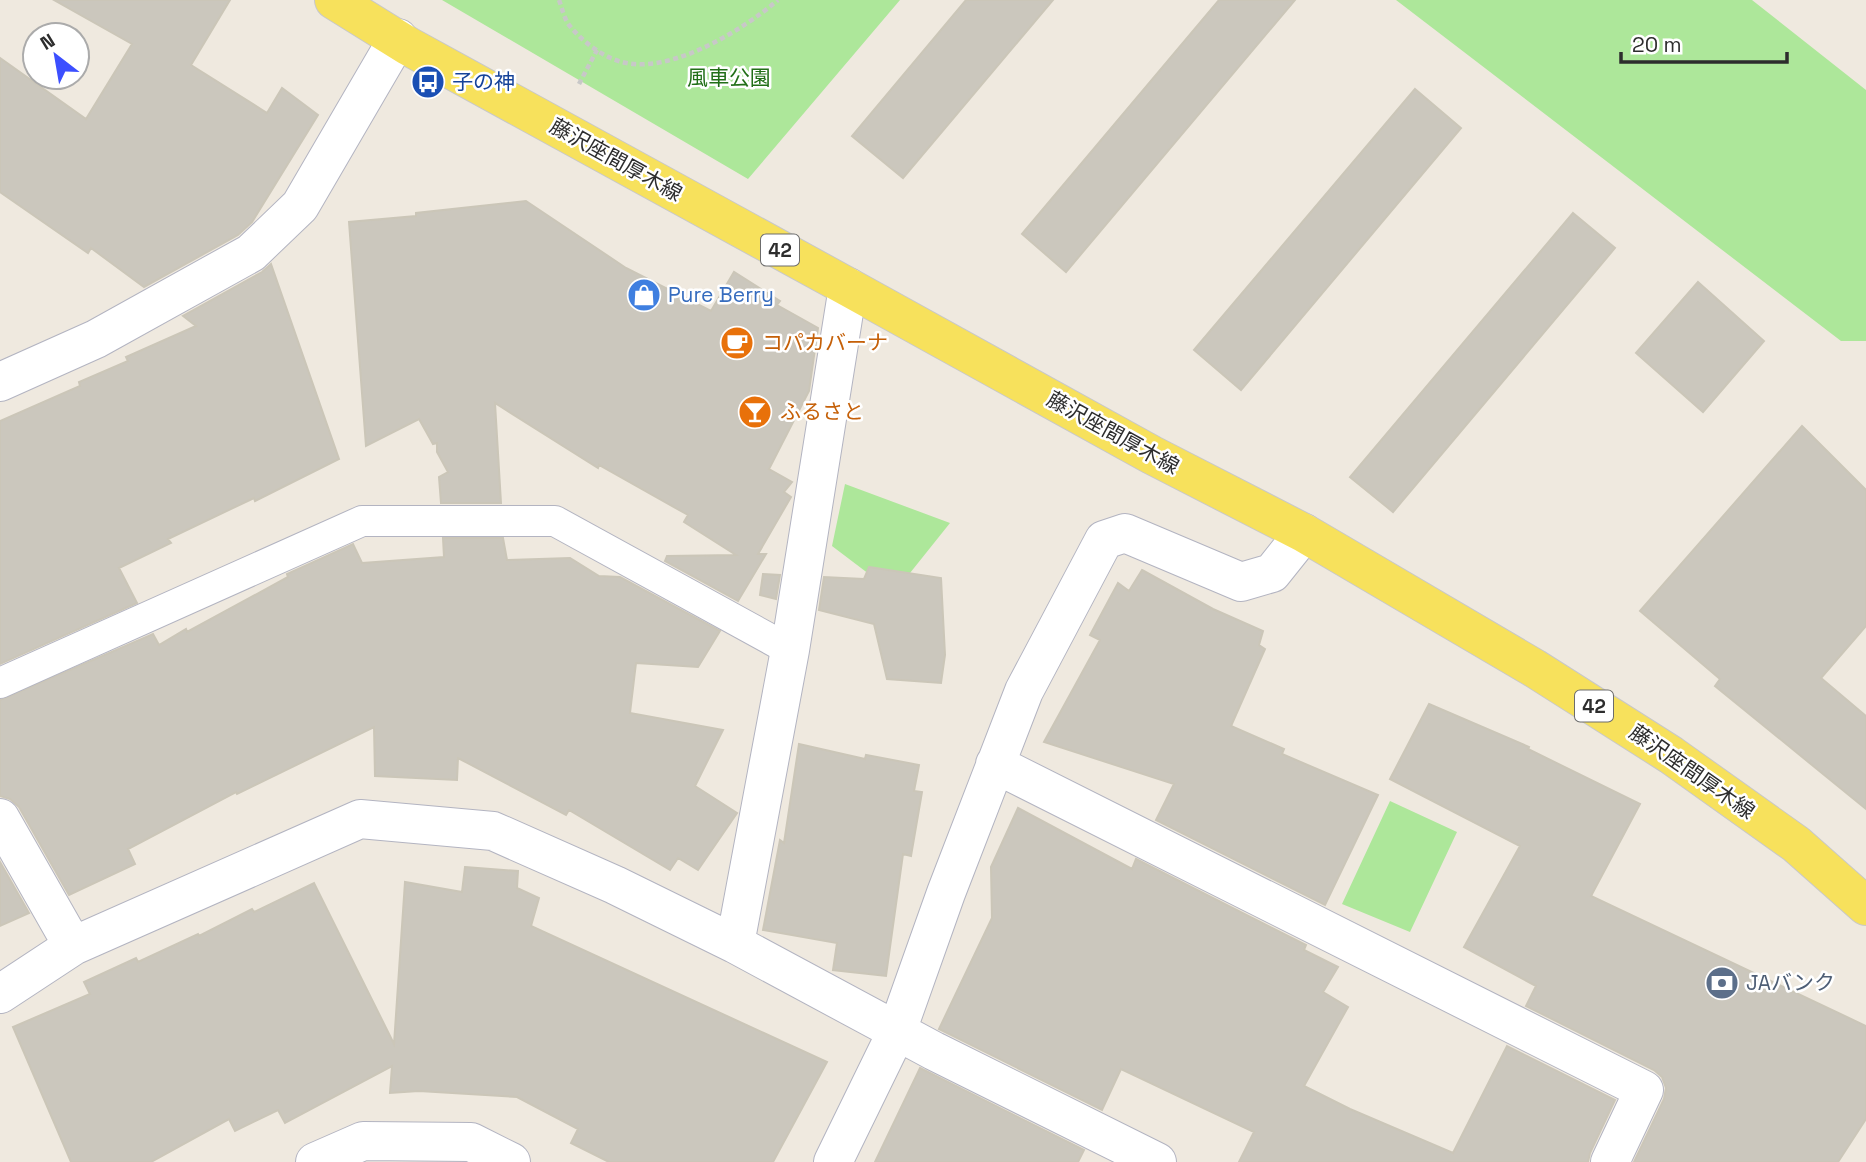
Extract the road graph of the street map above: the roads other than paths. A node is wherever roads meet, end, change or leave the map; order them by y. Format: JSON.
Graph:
{"nodes":[{"id":1,"x":334,"y":0,"type":"edge"},
{"id":2,"x":398,"y":38,"type":"junction"},
{"id":3,"x":848,"y":287,"type":"junction"},
{"id":4,"x":0,"y":382,"type":"edge"},
{"id":5,"x":1304,"y":533,"type":"junction"},
{"id":6,"x":790,"y":650,"type":"junction"},
{"id":7,"x":0,"y":683,"type":"edge"},
{"id":8,"x":995,"y":764,"type":"junction"},
{"id":9,"x":0,"y":818,"type":"edge"},
{"id":10,"x":1866,"y":906,"type":"edge"},
{"id":11,"x":735,"y":944,"type":"junction"},
{"id":12,"x":73,"y":946,"type":"junction"},
{"id":13,"x":0,"y":994,"type":"edge"},
{"id":14,"x":897,"y":1031,"type":"junction"},
{"id":15,"x":315,"y":1162,"type":"edge"},
{"id":16,"x":511,"y":1162,"type":"edge"},
{"id":17,"x":833,"y":1162,"type":"edge"},
{"id":18,"x":1157,"y":1162,"type":"edge"},
{"id":19,"x":1610,"y":1162,"type":"edge"}],
"edges":[{"from":1,"to":2,"type":"main road","name":"藤沢座間厚木線","number":"42"},
{"from":2,"to":3,"type":"main road","name":"藤沢座間厚木線","number":"42"},
{"from":2,"to":4,"type":"street"},
{"from":3,"to":5,"type":"main road","name":"藤沢座間厚木線","number":"42"},
{"from":3,"to":6,"type":"street"},
{"from":5,"to":8,"type":"street"},
{"from":5,"to":10,"type":"main road","name":"藤沢座間厚木線","number":"42"},
{"from":6,"to":7,"type":"lane"},
{"from":6,"to":11,"type":"street"},
{"from":8,"to":14,"type":"street"},
{"from":8,"to":19,"type":"street"},
{"from":9,"to":12,"type":"street"},
{"from":11,"to":12,"type":"street"},
{"from":11,"to":14,"type":"street"},
{"from":12,"to":13,"type":"street"},
{"from":14,"to":17,"type":"street"},
{"from":14,"to":18,"type":"street"},
{"from":15,"to":16,"type":"street"}]}
